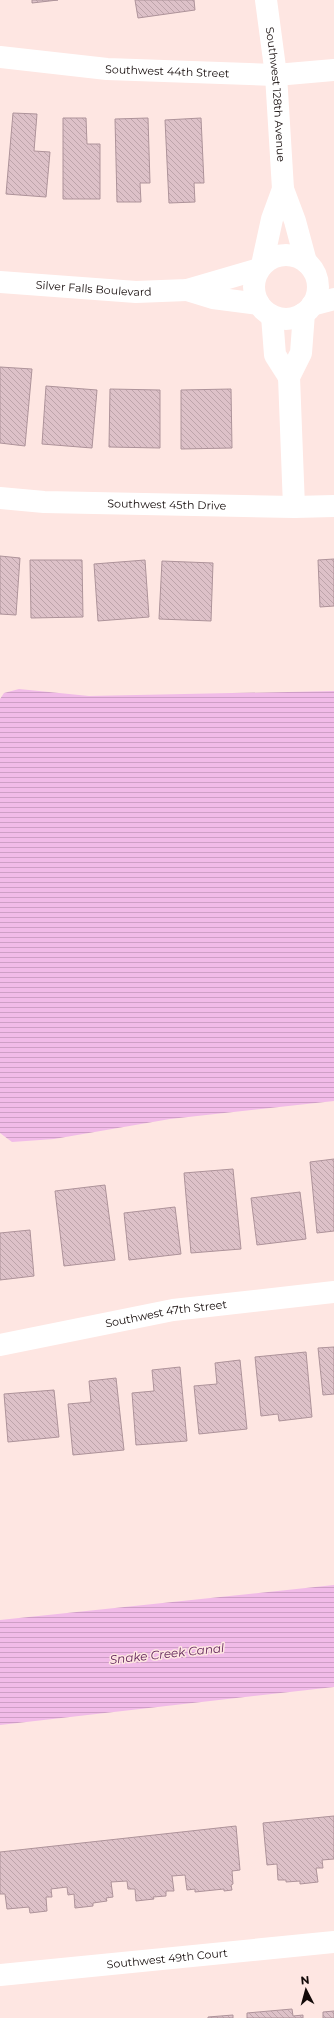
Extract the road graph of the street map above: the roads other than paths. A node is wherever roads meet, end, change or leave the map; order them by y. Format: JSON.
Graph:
{"nodes":[{"id":1,"x":266,"y":0,"type":"edge"},
{"id":2,"x":0,"y":57,"type":"edge"},
{"id":3,"x":334,"y":70,"type":"edge"},
{"id":4,"x":276,"y":75,"type":"junction"},
{"id":5,"x":283,"y":189,"type":"junction"},
{"id":6,"x":261,"y":267,"type":"junction"},
{"id":7,"x":318,"y":269,"type":"edge"},
{"id":8,"x":0,"y":282,"type":"edge"},
{"id":9,"x":187,"y":290,"type":"junction"},
{"id":10,"x":334,"y":299,"type":"edge"},
{"id":11,"x":308,"y":309,"type":"junction"},
{"id":12,"x":265,"y":310,"type":"junction"},
{"id":13,"x":289,"y":377,"type":"junction"},
{"id":14,"x":0,"y":498,"type":"edge"},
{"id":15,"x":334,"y":506,"type":"edge"},
{"id":16,"x":294,"y":507,"type":"junction"},
{"id":17,"x":334,"y":1292,"type":"edge"},
{"id":18,"x":0,"y":1345,"type":"edge"},
{"id":19,"x":334,"y":1942,"type":"edge"},
{"id":20,"x":0,"y":1976,"type":"edge"}],
"edges":[{"from":1,"to":4,"type":"street","name":"Southwest 128th Avenue"},
{"from":2,"to":4,"type":"street","name":"Southwest 44th Street"},
{"from":3,"to":4,"type":"street","name":"Southwest 44th Street"},
{"from":4,"to":5,"type":"street","name":"Southwest 128th Avenue"},
{"from":5,"to":6,"type":"street","name":"Southwest 128th Avenue"},
{"from":5,"to":7,"type":"street","name":"Southwest 128th Avenue"},
{"from":6,"to":7,"type":"street"},
{"from":6,"to":9,"type":"street","name":"Silver Falls Boulevard"},
{"from":6,"to":12,"type":"street"},
{"from":7,"to":11,"type":"street"},
{"from":8,"to":9,"type":"street","name":"Silver Falls Boulevard"},
{"from":9,"to":12,"type":"street","name":"Silver Falls Boulevard"},
{"from":10,"to":11,"type":"street"},
{"from":11,"to":12,"type":"street"},
{"from":11,"to":13,"type":"street"},
{"from":12,"to":13,"type":"street"},
{"from":13,"to":16,"type":"street"},
{"from":14,"to":16,"type":"street","name":"Southwest 45th Drive"},
{"from":15,"to":16,"type":"street","name":"Southwest 45th Drive"},
{"from":17,"to":18,"type":"street","name":"Southwest 47th Street"},
{"from":19,"to":20,"type":"street","name":"Southwest 49th Court"}]}
